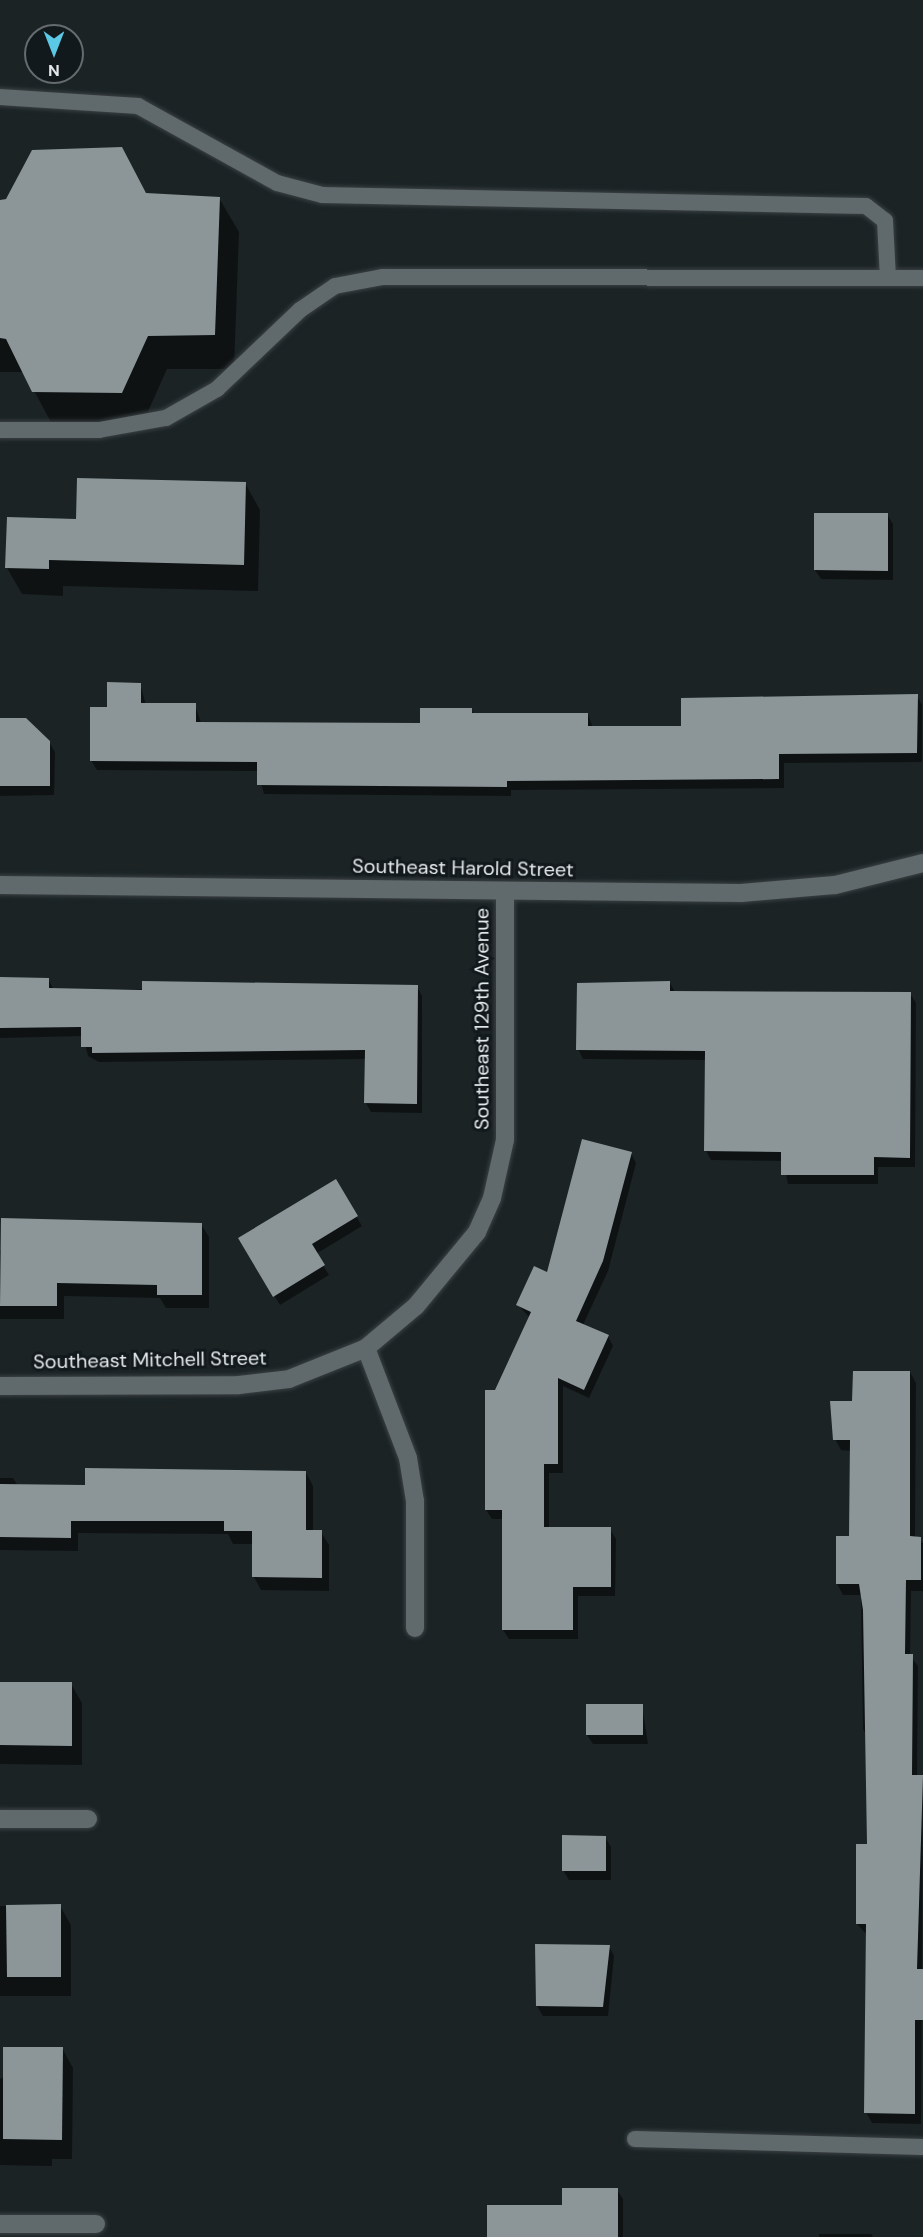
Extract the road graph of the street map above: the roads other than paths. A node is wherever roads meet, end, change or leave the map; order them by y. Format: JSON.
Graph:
{"nodes":[{"id":1,"x":0,"y":97,"type":"edge"},
{"id":2,"x":888,"y":278,"type":"junction"},
{"id":3,"x":923,"y":278,"type":"edge"},
{"id":4,"x":0,"y":430,"type":"edge"},
{"id":5,"x":923,"y":863,"type":"edge"},
{"id":6,"x":0,"y":885,"type":"edge"},
{"id":7,"x":505,"y":891,"type":"junction"},
{"id":8,"x":366,"y":1348,"type":"junction"},
{"id":9,"x":0,"y":1386,"type":"edge"},
{"id":10,"x":415,"y":1628,"type":"dead end"},
{"id":11,"x":0,"y":1819,"type":"edge"},
{"id":12,"x":88,"y":1819,"type":"dead end"},
{"id":13,"x":635,"y":2139,"type":"dead end"},
{"id":14,"x":923,"y":2147,"type":"edge"},
{"id":15,"x":0,"y":2224,"type":"edge"},
{"id":16,"x":96,"y":2224,"type":"dead end"}],
"edges":[{"from":1,"to":2,"type":"lane"},
{"from":2,"to":3,"type":"lane"},
{"from":2,"to":4,"type":"lane"},
{"from":5,"to":7,"type":"street","name":"Southeast Harold Street"},
{"from":6,"to":7,"type":"street","name":"Southeast Harold Street"},
{"from":7,"to":8,"type":"street","name":"Southeast 129th Avenue"},
{"from":8,"to":9,"type":"street","name":"Southeast Mitchell Street"},
{"from":8,"to":10,"type":"street"},
{"from":11,"to":12,"type":"street"},
{"from":13,"to":14,"type":"lane"},
{"from":15,"to":16,"type":"street"}]}
